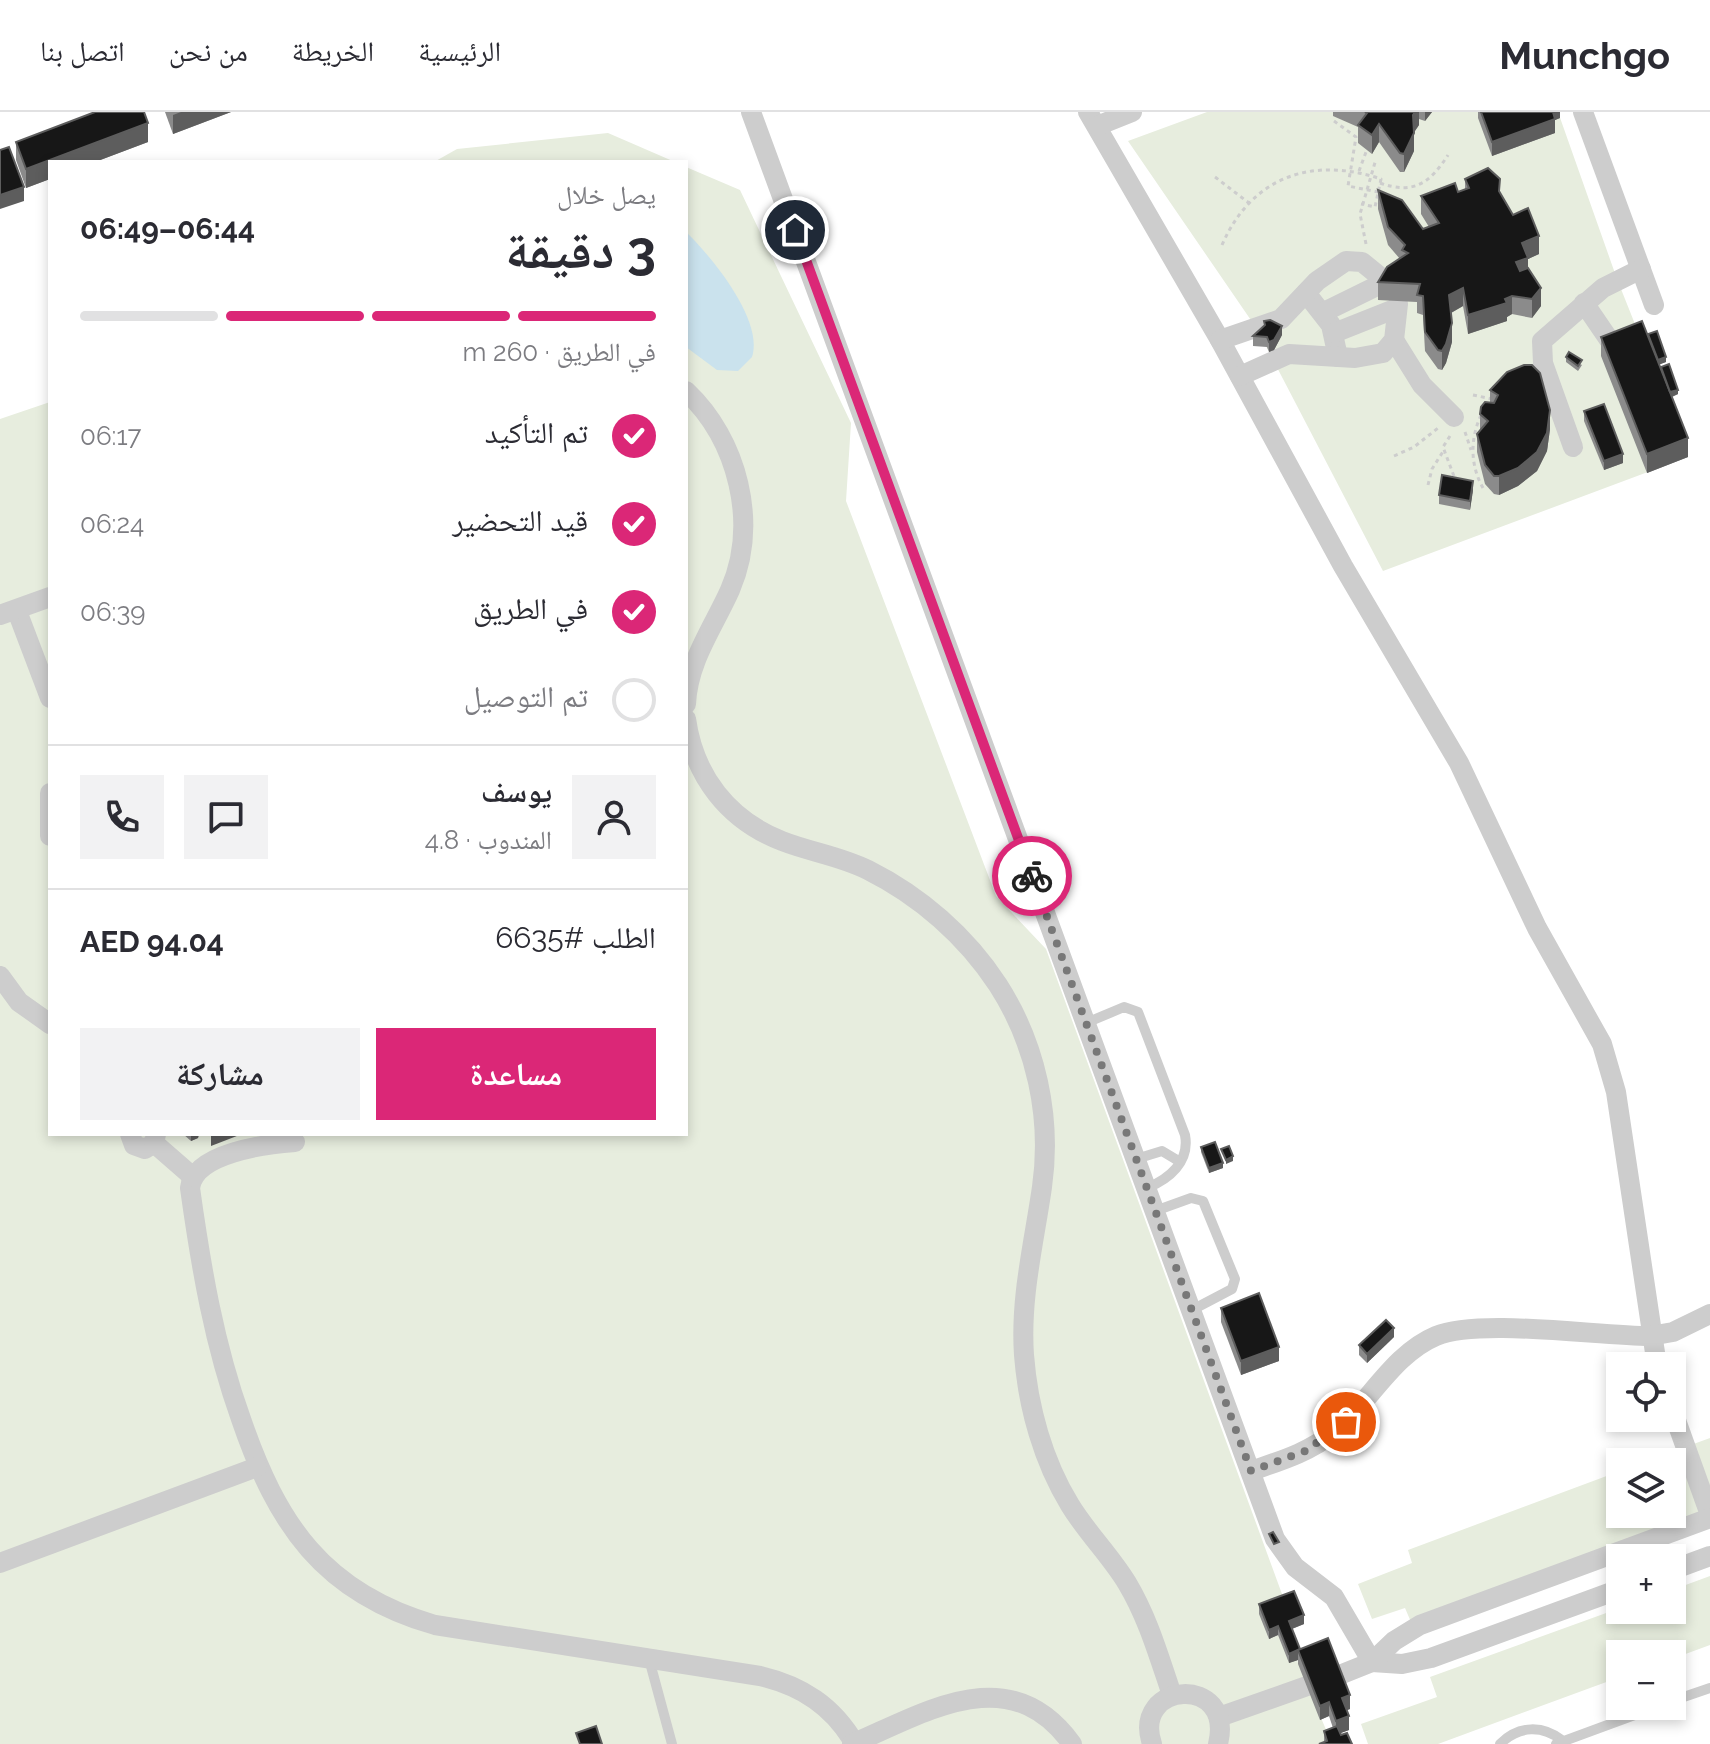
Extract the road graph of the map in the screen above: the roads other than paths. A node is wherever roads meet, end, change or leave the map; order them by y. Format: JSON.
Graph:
{"nodes":[{"id":1,"x":751,"y":112,"type":"edge"},
{"id":2,"x":1132,"y":112,"type":"edge"},
{"id":3,"x":1583,"y":112,"type":"edge"},
{"id":4,"x":1092,"y":119,"type":"edge"},
{"id":5,"x":1641,"y":269,"type":"junction"},
{"id":6,"x":1306,"y":293,"type":"junction"},
{"id":7,"x":1584,"y":303,"type":"junction"},
{"id":8,"x":1654,"y":305,"type":"dead end"},
{"id":9,"x":1324,"y":312,"type":"junction"},
{"id":10,"x":1334,"y":333,"type":"junction"},
{"id":11,"x":1220,"y":340,"type":"junction"},
{"id":12,"x":1394,"y":340,"type":"junction"},
{"id":13,"x":1612,"y":344,"type":"edge"},
{"id":14,"x":1338,"y":357,"type":"junction"},
{"id":15,"x":1240,"y":376,"type":"junction"},
{"id":16,"x":688,"y":393,"type":"edge"},
{"id":17,"x":1453,"y":421,"type":"road end"},
{"id":18,"x":1573,"y":447,"type":"dead end"},
{"id":19,"x":48,"y":598,"type":"edge"},
{"id":20,"x":9,"y":613,"type":"edge"},
{"id":21,"x":48,"y":694,"type":"edge"},
{"id":22,"x":688,"y":695,"type":"edge"},
{"id":23,"x":688,"y":728,"type":"edge"},
{"id":24,"x":0,"y":976,"type":"edge"},
{"id":25,"x":48,"y":1023,"type":"edge"},
{"id":26,"x":1086,"y":1023,"type":"junction"},
{"id":27,"x":131,"y":1136,"type":"edge"},
{"id":28,"x":155,"y":1138,"type":"edge"},
{"id":29,"x":295,"y":1142,"type":"dead end"},
{"id":30,"x":1136,"y":1159,"type":"junction"},
{"id":31,"x":1177,"y":1160,"type":"junction"},
{"id":32,"x":193,"y":1177,"type":"junction"},
{"id":33,"x":1147,"y":1188,"type":"junction"},
{"id":34,"x":1155,"y":1211,"type":"junction"},
{"id":35,"x":1192,"y":1310,"type":"junction"},
{"id":36,"x":1710,"y":1314,"type":"edge"},
{"id":37,"x":1650,"y":1336,"type":"junction"},
{"id":38,"x":1654,"y":1352,"type":"edge"},
{"id":39,"x":1680,"y":1432,"type":"edge"},
{"id":40,"x":257,"y":1467,"type":"junction"},
{"id":41,"x":1251,"y":1471,"type":"junction"},
{"id":42,"x":1710,"y":1516,"type":"edge"},
{"id":43,"x":1710,"y":1556,"type":"edge"},
{"id":44,"x":0,"y":1563,"type":"edge"},
{"id":45,"x":1686,"y":1565,"type":"edge"},
{"id":46,"x":1606,"y":1594,"type":"edge"},
{"id":47,"x":649,"y":1659,"type":"junction"},
{"id":48,"x":1372,"y":1662,"type":"junction"},
{"id":49,"x":1337,"y":1676,"type":"edge"},
{"id":50,"x":1307,"y":1686,"type":"edge"},
{"id":51,"x":1710,"y":1688,"type":"edge"},
{"id":52,"x":1172,"y":1695,"type":"junction"},
{"id":53,"x":1686,"y":1696,"type":"edge"},
{"id":54,"x":1219,"y":1717,"type":"junction"},
{"id":55,"x":1622,"y":1720,"type":"edge"},
{"id":56,"x":1149,"y":1743,"type":"edge"},
{"id":57,"x":1560,"y":1743,"type":"edge"},
{"id":58,"x":672,"y":1744,"type":"edge"},
{"id":59,"x":854,"y":1744,"type":"edge"},
{"id":60,"x":1072,"y":1744,"type":"edge"},
{"id":61,"x":1218,"y":1744,"type":"edge"},
{"id":62,"x":1500,"y":1744,"type":"edge"}],
"edges":[{"from":1,"to":26,"type":"street"},
{"from":2,"to":4,"type":"street"},
{"from":3,"to":5,"type":"street"},
{"from":4,"to":11,"type":"street"},
{"from":5,"to":7,"type":"street"},
{"from":5,"to":8,"type":"street"},
{"from":6,"to":9,"type":"street"},
{"from":6,"to":9,"type":"street"},
{"from":6,"to":11,"type":"street"},
{"from":7,"to":13,"type":"street"},
{"from":7,"to":18,"type":"street"},
{"from":9,"to":10,"type":"street"},
{"from":10,"to":12,"type":"street"},
{"from":10,"to":14,"type":"street"},
{"from":11,"to":15,"type":"street"},
{"from":12,"to":14,"type":"street"},
{"from":12,"to":17,"type":"street"},
{"from":14,"to":15,"type":"street"},
{"from":15,"to":37,"type":"street"},
{"from":16,"to":22,"type":"street"},
{"from":19,"to":20,"type":"street"},
{"from":20,"to":21,"type":"street"},
{"from":23,"to":52,"type":"street"},
{"from":24,"to":25,"type":"street"},
{"from":26,"to":30,"type":"street"},
{"from":26,"to":31,"type":"lane"},
{"from":27,"to":28,"type":"street"},
{"from":28,"to":32,"type":"street"},
{"from":29,"to":32,"type":"street"},
{"from":30,"to":31,"type":"lane"},
{"from":30,"to":33,"type":"street"},
{"from":31,"to":33,"type":"lane"},
{"from":32,"to":40,"type":"street"},
{"from":33,"to":34,"type":"street"},
{"from":34,"to":35,"type":"street"},
{"from":34,"to":35,"type":"lane"},
{"from":35,"to":41,"type":"street"},
{"from":36,"to":37,"type":"street"},
{"from":37,"to":38,"type":"street"},
{"from":37,"to":41,"type":"street"},
{"from":39,"to":42,"type":"street"},
{"from":40,"to":44,"type":"street"},
{"from":40,"to":47,"type":"street"},
{"from":41,"to":48,"type":"street"},
{"from":42,"to":48,"type":"street"},
{"from":43,"to":45,"type":"street"},
{"from":46,"to":48,"type":"street"},
{"from":47,"to":58,"type":"lane"},
{"from":47,"to":59,"type":"street"},
{"from":48,"to":49,"type":"street"},
{"from":50,"to":54,"type":"street"},
{"from":51,"to":53,"type":"lane"},
{"from":52,"to":54,"type":"street"},
{"from":52,"to":56,"type":"street"},
{"from":54,"to":61,"type":"street"},
{"from":55,"to":57,"type":"lane"},
{"from":57,"to":62,"type":"lane"},
{"from":59,"to":60,"type":"street"}]}
